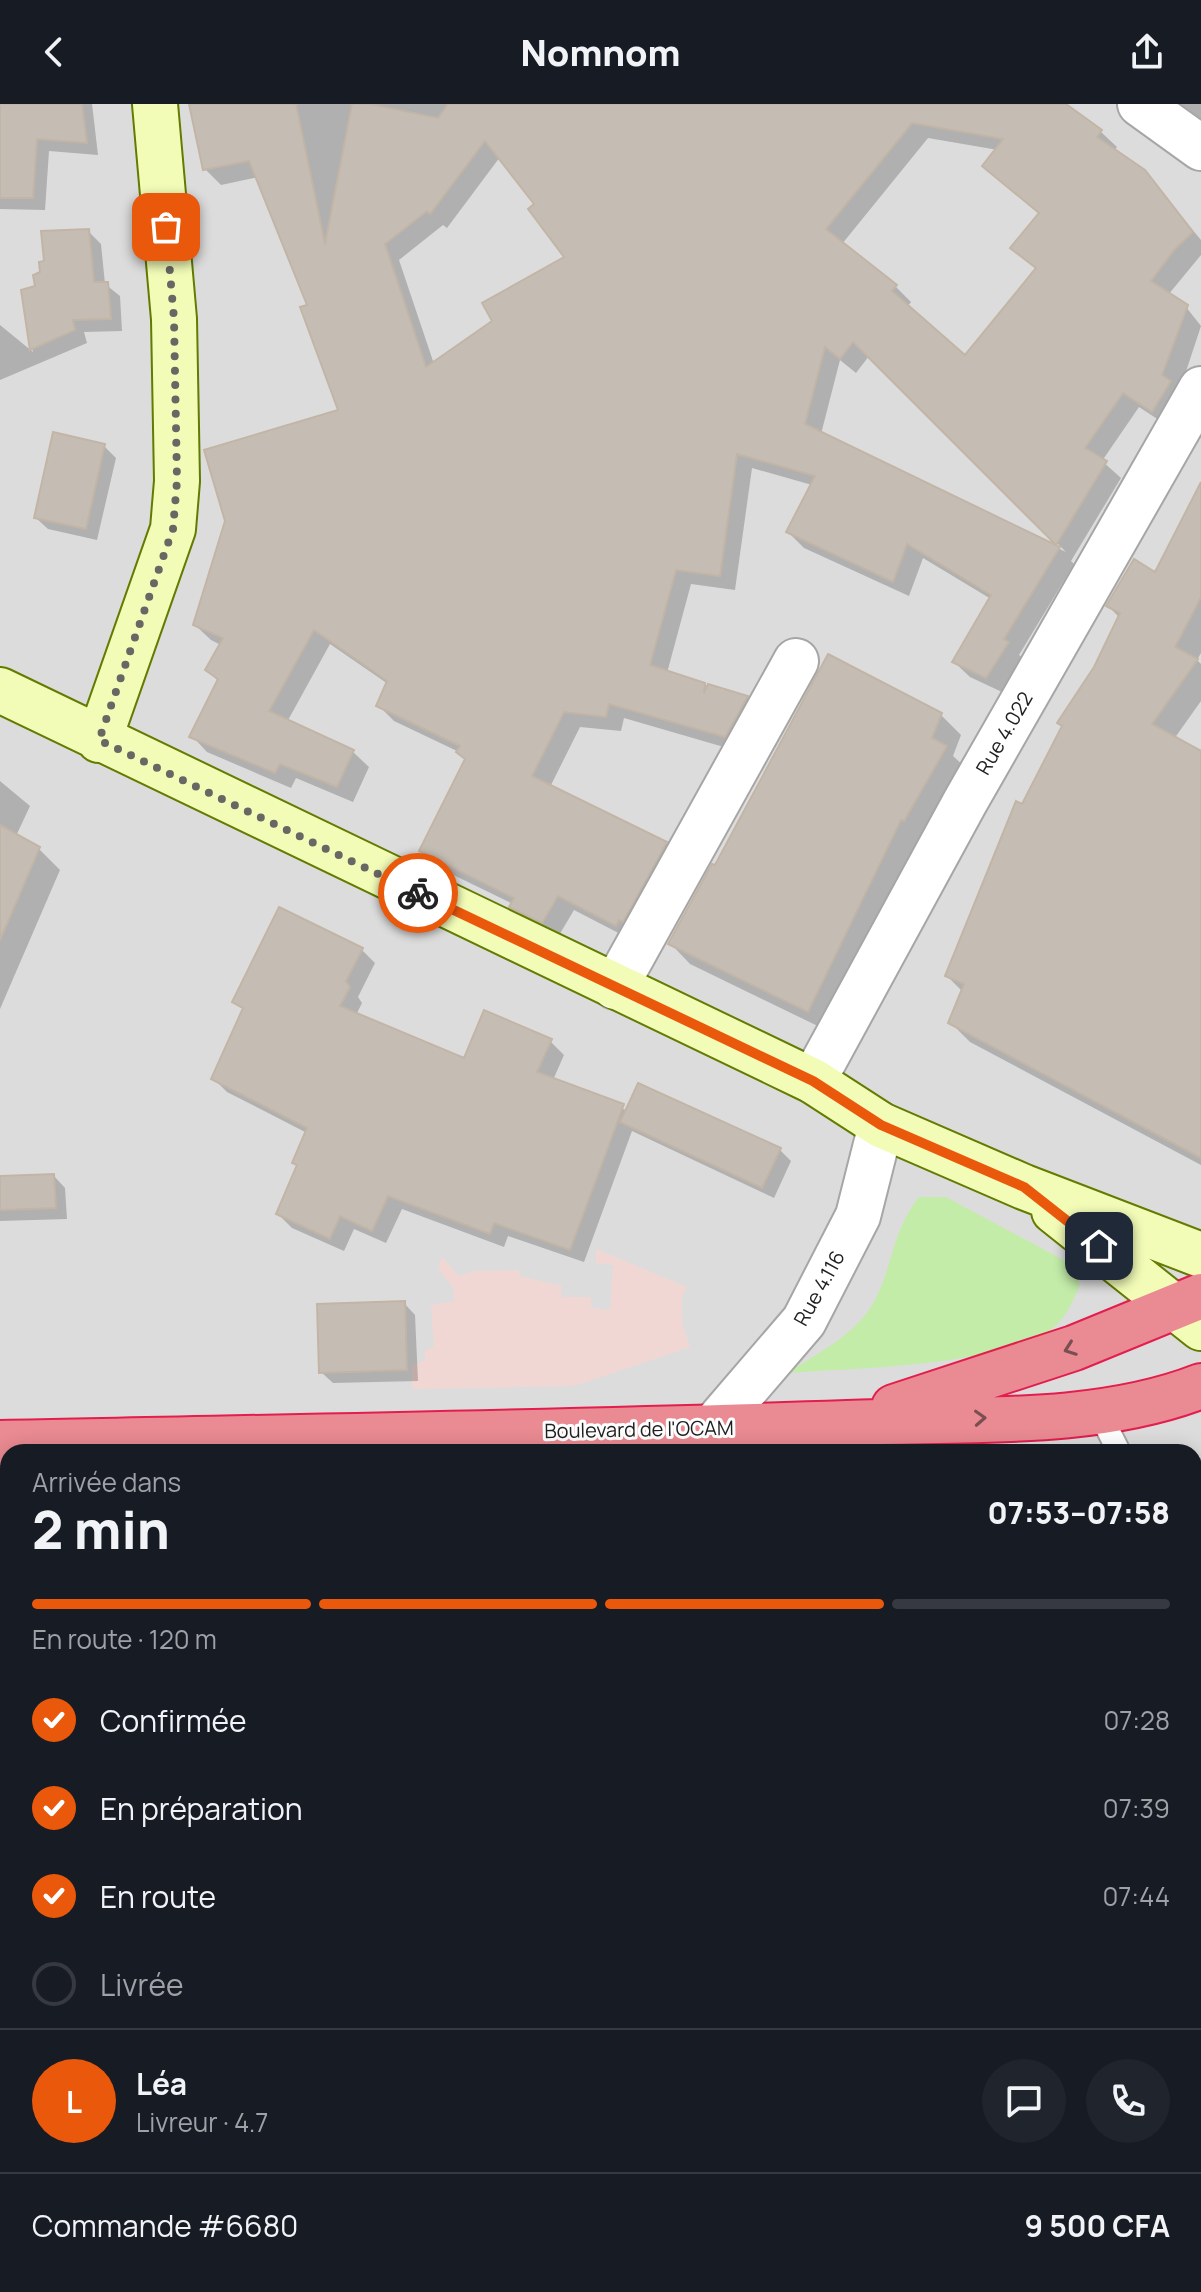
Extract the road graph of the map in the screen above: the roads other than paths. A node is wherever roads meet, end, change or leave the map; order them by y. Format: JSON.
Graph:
{"nodes":[{"id":1,"x":155,"y":104,"type":"edge"},
{"id":2,"x":1140,"y":104,"type":"edge"},
{"id":3,"x":1201,"y":148,"type":"edge"},
{"id":4,"x":1201,"y":389,"type":"edge"},
{"id":5,"x":796,"y":661,"type":"dead end"},
{"id":6,"x":0,"y":690,"type":"edge"},
{"id":7,"x":99,"y":740,"type":"junction"},
{"id":8,"x":615,"y":987,"type":"junction"},
{"id":9,"x":813,"y":1081,"type":"junction"},
{"id":10,"x":881,"y":1125,"type":"junction"},
{"id":11,"x":1024,"y":1187,"type":"junction"},
{"id":12,"x":1201,"y":1255,"type":"edge"},
{"id":13,"x":1180,"y":1312,"type":"edge"},
{"id":14,"x":1199,"y":1387,"type":"edge"},
{"id":15,"x":1099,"y":1412,"type":"junction"},
{"id":16,"x":846,"y":1423,"type":"junction"},
{"id":17,"x":713,"y":1427,"type":"junction"},
{"id":18,"x":0,"y":1443,"type":"edge"},
{"id":19,"x":1115,"y":1444,"type":"edge"}],
"edges":[{"from":1,"to":7,"type":"main road"},
{"from":2,"to":3,"type":"street"},
{"from":4,"to":9,"type":"street","name":"Rue 4.022"},
{"from":5,"to":8,"type":"street"},
{"from":6,"to":7,"type":"main road"},
{"from":7,"to":8,"type":"main road"},
{"from":8,"to":9,"type":"main road"},
{"from":9,"to":10,"type":"main road"},
{"from":10,"to":11,"type":"main road"},
{"from":10,"to":17,"type":"street","name":"Rue 4.116"},
{"from":11,"to":12,"type":"main road"},
{"from":11,"to":13,"type":"main road"},
{"from":13,"to":16,"type":"highway","name":"Boulevard de l'OCAM","one_way":true},
{"from":14,"to":15,"type":"highway","name":"Boulevard de l'OCAM"},
{"from":16,"to":15,"type":"highway","name":"Boulevard de l'OCAM","one_way":true},
{"from":15,"to":19,"type":"lane"},
{"from":16,"to":17,"type":"highway","name":"Boulevard de l'OCAM"},
{"from":17,"to":18,"type":"highway","name":"Boulevard de l'OCAM"}]}
